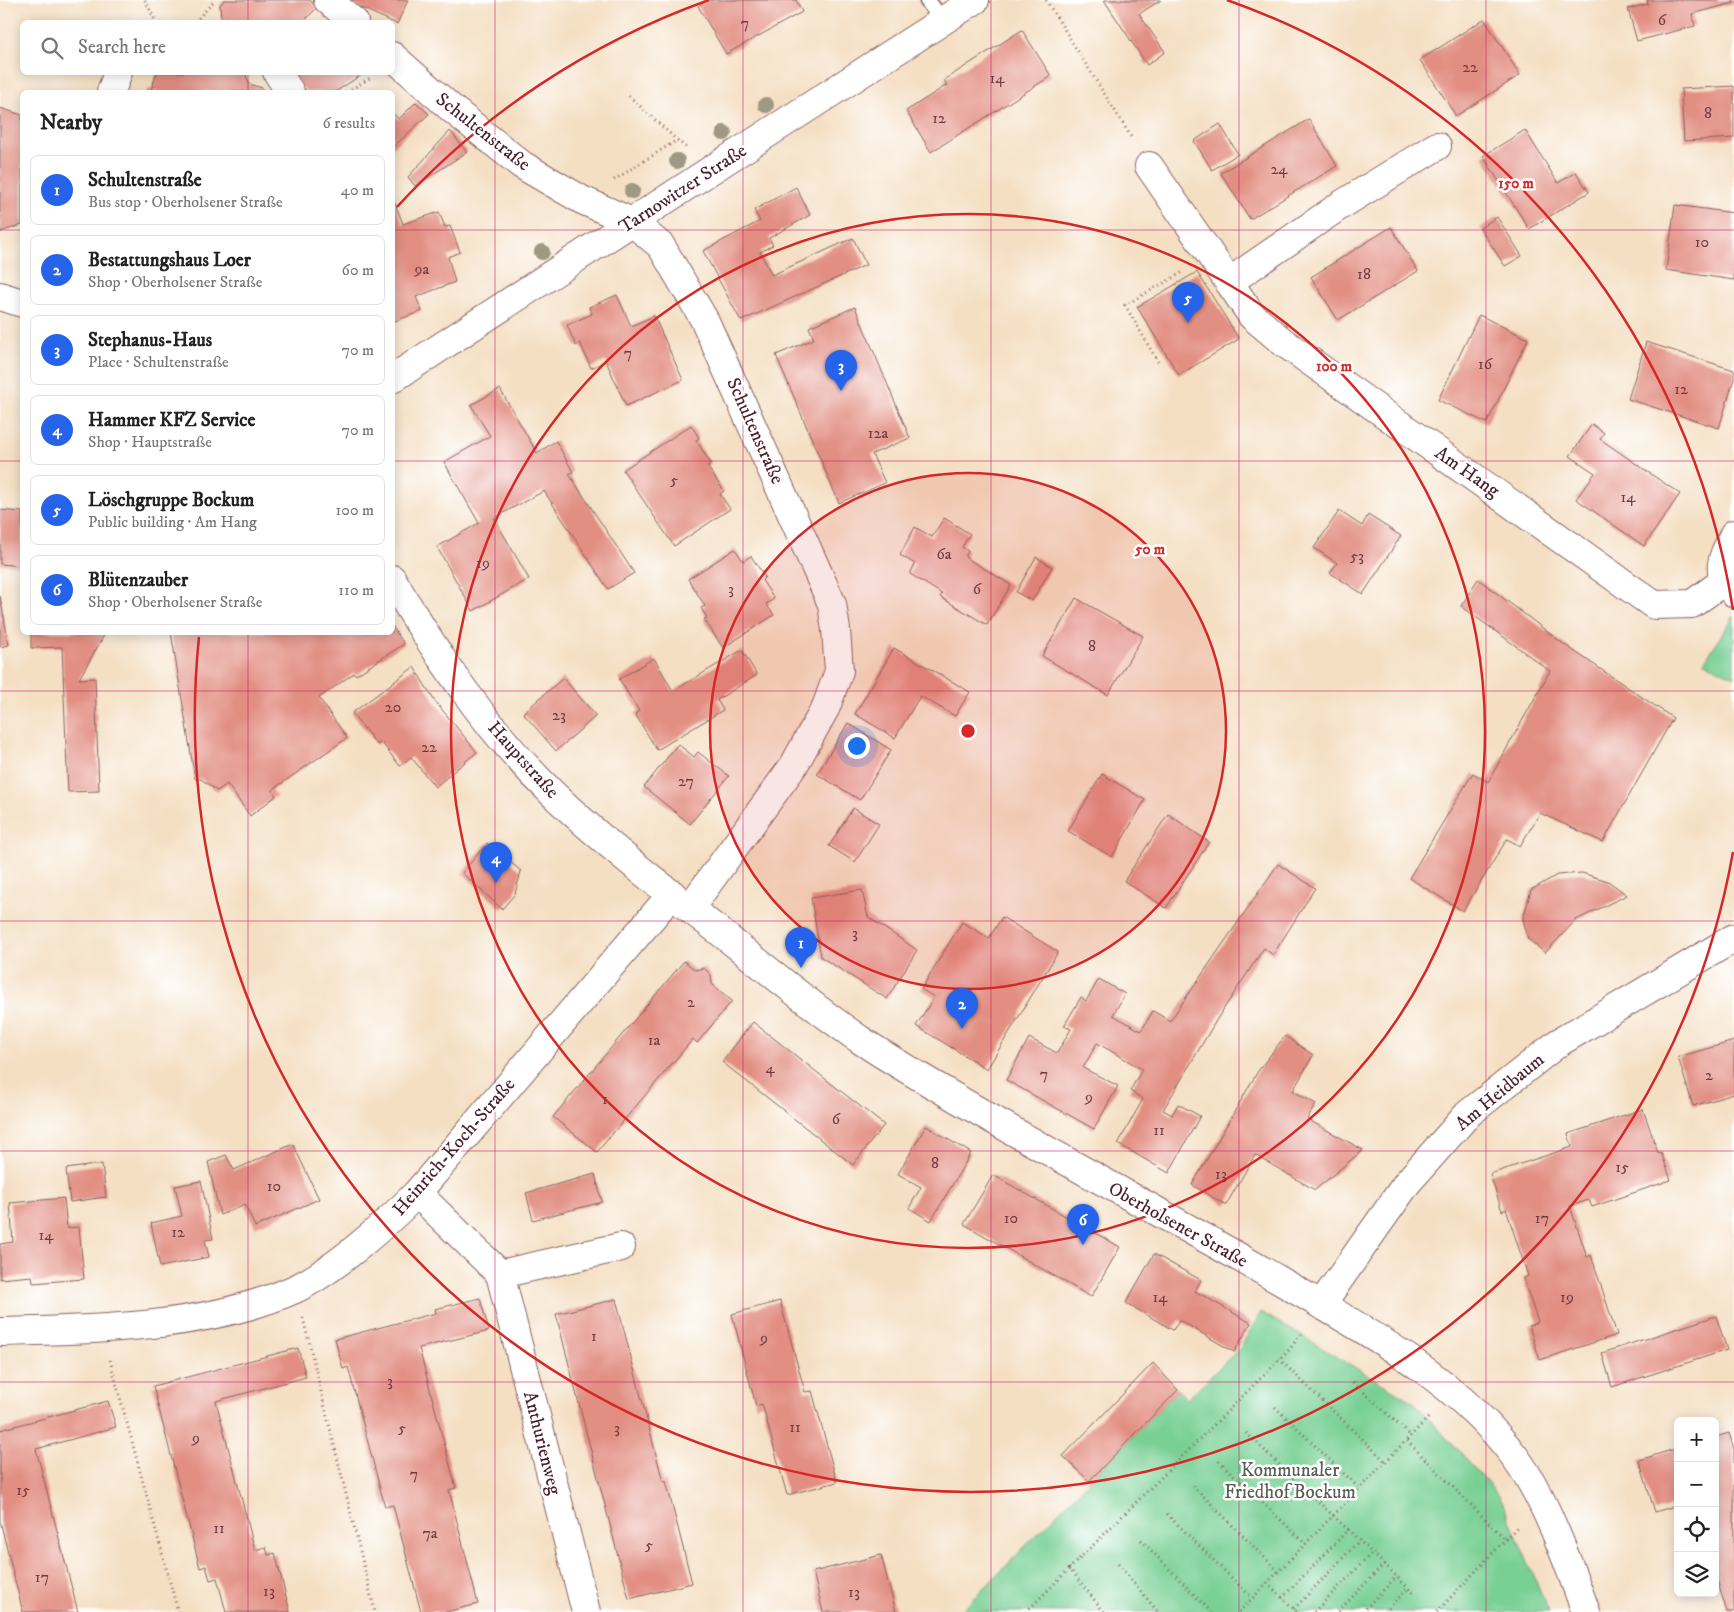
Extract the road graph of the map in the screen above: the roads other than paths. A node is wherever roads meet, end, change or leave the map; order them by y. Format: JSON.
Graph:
{"nodes":[{"id":1,"x":328,"y":0,"type":"edge"},
{"id":2,"x":975,"y":0,"type":"edge"},
{"id":3,"x":935,"y":10,"type":"edge"},
{"id":4,"x":352,"y":20,"type":"edge"},
{"id":5,"x":395,"y":72,"type":"edge"},
{"id":6,"x":117,"y":75,"type":"edge"},
{"id":7,"x":279,"y":75,"type":"edge"},
{"id":8,"x":112,"y":90,"type":"edge"},
{"id":9,"x":289,"y":90,"type":"edge"},
{"id":10,"x":1437,"y":146,"type":"dead end"},
{"id":11,"x":1149,"y":166,"type":"road end"},
{"id":12,"x":632,"y":222,"type":"junction"},
{"id":13,"x":1229,"y":282,"type":"junction"},
{"id":14,"x":0,"y":296,"type":"edge"},
{"id":15,"x":20,"y":302,"type":"edge"},
{"id":16,"x":395,"y":377,"type":"edge"},
{"id":17,"x":1734,"y":534,"type":"edge"},
{"id":18,"x":395,"y":584,"type":"edge"},
{"id":19,"x":1729,"y":587,"type":"edge"},
{"id":20,"x":681,"y":901,"type":"junction"},
{"id":21,"x":1734,"y":938,"type":"edge"},
{"id":22,"x":417,"y":1193,"type":"junction"},
{"id":23,"x":621,"y":1246,"type":"dead end"},
{"id":24,"x":500,"y":1274,"type":"junction"},
{"id":25,"x":1322,"y":1305,"type":"junction"},
{"id":26,"x":0,"y":1332,"type":"edge"},
{"id":27,"x":586,"y":1612,"type":"edge"},
{"id":28,"x":1586,"y":1612,"type":"edge"}],
"edges":[{"from":1,"to":4,"type":"street"},
{"from":2,"to":3,"type":"street","name":"Tarnowitzer Straße"},
{"from":3,"to":12,"type":"street","name":"Tarnowitzer Straße"},
{"from":5,"to":12,"type":"street","name":"Schultenstraße"},
{"from":6,"to":8,"type":"street"},
{"from":7,"to":9,"type":"street"},
{"from":10,"to":13,"type":"street"},
{"from":11,"to":13,"type":"street","name":"Am Hang"},
{"from":12,"to":16,"type":"street","name":"Tarnowitzer Straße"},
{"from":12,"to":20,"type":"street","name":"Schultenstraße"},
{"from":13,"to":19,"type":"street","name":"Am Hang"},
{"from":14,"to":15,"type":"street"},
{"from":17,"to":19,"type":"street","name":"Am Hang"},
{"from":18,"to":20,"type":"street","name":"Hauptstraße"},
{"from":20,"to":22,"type":"street","name":"Heinrich-Koch-Straße"},
{"from":20,"to":25,"type":"street","name":"Oberholsener Straße"},
{"from":21,"to":25,"type":"street","name":"Am Heidbaum"},
{"from":22,"to":24,"type":"street"},
{"from":22,"to":26,"type":"street","name":"Heinrich-Koch-Straße"},
{"from":23,"to":24,"type":"street"},
{"from":24,"to":27,"type":"street","name":"Anthurienweg"},
{"from":25,"to":28,"type":"street","name":"Oberholsener Straße"}]}
